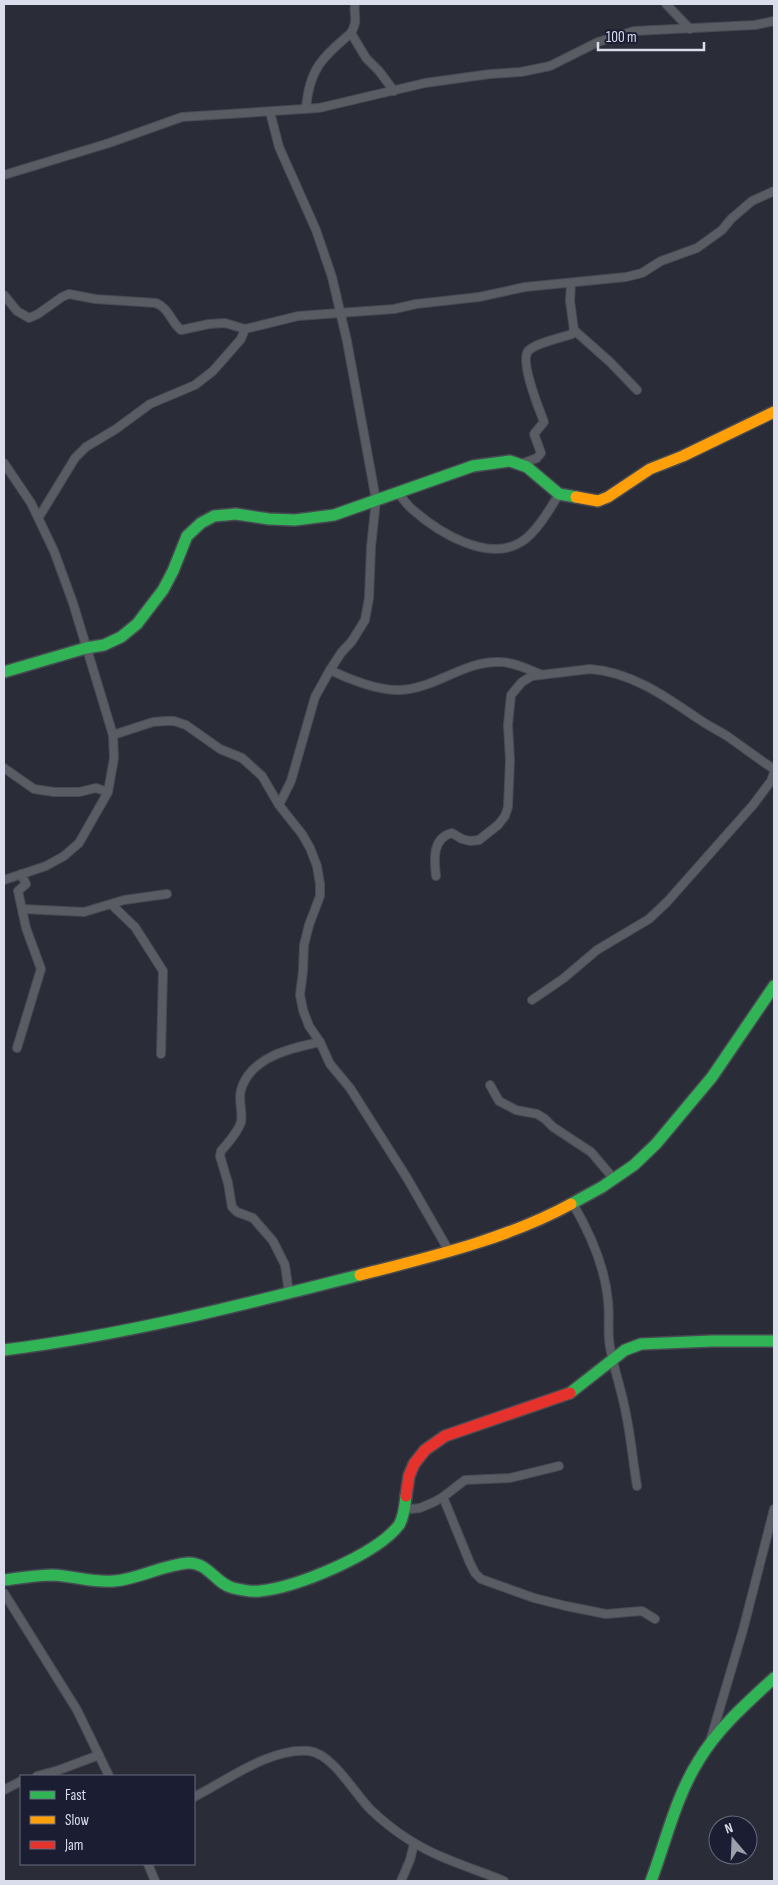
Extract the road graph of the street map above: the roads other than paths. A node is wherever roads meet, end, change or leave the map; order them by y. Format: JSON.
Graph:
{"nodes":[{"id":1,"x":355,"y":4,"type":"edge"},
{"id":2,"x":666,"y":4,"type":"edge"},
{"id":3,"x":774,"y":21,"type":"edge"},
{"id":4,"x":690,"y":29,"type":"junction"},
{"id":5,"x":351,"y":34,"type":"junction"},
{"id":6,"x":394,"y":90,"type":"junction"},
{"id":7,"x":306,"y":108,"type":"junction"},
{"id":8,"x":270,"y":112,"type":"junction"},
{"id":9,"x":4,"y":175,"type":"edge"},
{"id":10,"x":774,"y":191,"type":"edge"},
{"id":11,"x":571,"y":283,"type":"junction"},
{"id":12,"x":4,"y":295,"type":"edge"},
{"id":13,"x":340,"y":313,"type":"junction"},
{"id":14,"x":245,"y":329,"type":"junction"},
{"id":15,"x":574,"y":330,"type":"junction"},
{"id":16,"x":637,"y":390,"type":"dead end"},
{"id":17,"x":774,"y":412,"type":"edge"},
{"id":18,"x":4,"y":463,"type":"edge"},
{"id":19,"x":521,"y":464,"type":"junction"},
{"id":20,"x":398,"y":493,"type":"junction"},
{"id":21,"x":559,"y":494,"type":"junction"},
{"id":22,"x":376,"y":500,"type":"junction"},
{"id":23,"x":39,"y":517,"type":"junction"},
{"id":24,"x":86,"y":648,"type":"junction"},
{"id":25,"x":330,"y":670,"type":"junction"},
{"id":26,"x":4,"y":672,"type":"edge"},
{"id":27,"x":542,"y":675,"type":"junction"},
{"id":28,"x":113,"y":735,"type":"junction"},
{"id":29,"x":4,"y":768,"type":"edge"},
{"id":30,"x":774,"y":771,"type":"edge"},
{"id":31,"x":108,"y":792,"type":"junction"},
{"id":32,"x":279,"y":805,"type":"junction"},
{"id":33,"x":21,"y":874,"type":"junction"},
{"id":34,"x":436,"y":876,"type":"dead end"},
{"id":35,"x":4,"y":880,"type":"edge"},
{"id":36,"x":167,"y":894,"type":"dead end"},
{"id":37,"x":112,"y":905,"type":"junction"},
{"id":38,"x":23,"y":909,"type":"junction"},
{"id":39,"x":774,"y":986,"type":"edge"},
{"id":40,"x":532,"y":1000,"type":"dead end"},
{"id":41,"x":320,"y":1042,"type":"junction"},
{"id":42,"x":16,"y":1048,"type":"dead end"},
{"id":43,"x":161,"y":1054,"type":"dead end"},
{"id":44,"x":490,"y":1086,"type":"dead end"},
{"id":45,"x":614,"y":1179,"type":"junction"},
{"id":46,"x":573,"y":1204,"type":"junction"},
{"id":47,"x":449,"y":1251,"type":"junction"},
{"id":48,"x":289,"y":1293,"type":"junction"},
{"id":49,"x":774,"y":1342,"type":"edge"},
{"id":50,"x":4,"y":1350,"type":"edge"},
{"id":51,"x":612,"y":1359,"type":"junction"},
{"id":52,"x":559,"y":1466,"type":"dead end"},
{"id":53,"x":636,"y":1486,"type":"dead end"},
{"id":54,"x":443,"y":1497,"type":"junction"},
{"id":55,"x":404,"y":1507,"type":"junction"},
{"id":56,"x":774,"y":1509,"type":"edge"},
{"id":57,"x":4,"y":1580,"type":"edge"},
{"id":58,"x":4,"y":1593,"type":"edge"},
{"id":59,"x":655,"y":1620,"type":"dead end"},
{"id":60,"x":774,"y":1678,"type":"edge"},
{"id":61,"x":709,"y":1745,"type":"junction"},
{"id":62,"x":99,"y":1755,"type":"junction"},
{"id":63,"x":41,"y":1775,"type":"edge"},
{"id":64,"x":109,"y":1775,"type":"edge"},
{"id":65,"x":20,"y":1782,"type":"edge"},
{"id":66,"x":4,"y":1790,"type":"edge"},
{"id":67,"x":195,"y":1797,"type":"edge"},
{"id":68,"x":414,"y":1844,"type":"junction"},
{"id":69,"x":148,"y":1865,"type":"edge"},
{"id":70,"x":155,"y":1881,"type":"edge"},
{"id":71,"x":401,"y":1881,"type":"edge"},
{"id":72,"x":504,"y":1881,"type":"edge"},
{"id":73,"x":651,"y":1881,"type":"edge"}],
"edges":[{"from":1,"to":5,"type":"street"},
{"from":2,"to":4,"type":"street"},
{"from":3,"to":4,"type":"street"},
{"from":4,"to":6,"type":"street"},
{"from":5,"to":6,"type":"street"},
{"from":5,"to":7,"type":"street"},
{"from":6,"to":7,"type":"street"},
{"from":7,"to":8,"type":"street"},
{"from":8,"to":9,"type":"street"},
{"from":8,"to":13,"type":"street"},
{"from":10,"to":11,"type":"street"},
{"from":11,"to":13,"type":"street"},
{"from":11,"to":15,"type":"street"},
{"from":12,"to":14,"type":"street"},
{"from":13,"to":14,"type":"street"},
{"from":13,"to":22,"type":"street"},
{"from":14,"to":23,"type":"street"},
{"from":15,"to":16,"type":"street"},
{"from":15,"to":19,"type":"street"},
{"from":17,"to":21,"type":"street"},
{"from":18,"to":23,"type":"street"},
{"from":19,"to":20,"type":"street"},
{"from":19,"to":21,"type":"street"},
{"from":20,"to":21,"type":"street"},
{"from":20,"to":22,"type":"street"},
{"from":22,"to":24,"type":"street"},
{"from":22,"to":25,"type":"street"},
{"from":23,"to":24,"type":"street"},
{"from":24,"to":26,"type":"street"},
{"from":24,"to":28,"type":"street"},
{"from":25,"to":27,"type":"street"},
{"from":25,"to":32,"type":"street"},
{"from":27,"to":30,"type":"street"},
{"from":27,"to":34,"type":"street"},
{"from":28,"to":31,"type":"street"},
{"from":28,"to":32,"type":"street"},
{"from":29,"to":31,"type":"street"},
{"from":30,"to":40,"type":"street"},
{"from":31,"to":33,"type":"street"},
{"from":32,"to":41,"type":"street"},
{"from":33,"to":35,"type":"street"},
{"from":33,"to":38,"type":"street"},
{"from":36,"to":37,"type":"street"},
{"from":37,"to":38,"type":"street"},
{"from":37,"to":43,"type":"street"},
{"from":38,"to":42,"type":"street"},
{"from":39,"to":45,"type":"street"},
{"from":41,"to":47,"type":"street"},
{"from":41,"to":48,"type":"street"},
{"from":44,"to":45,"type":"street"},
{"from":45,"to":46,"type":"street"},
{"from":46,"to":47,"type":"street"},
{"from":46,"to":51,"type":"street"},
{"from":47,"to":48,"type":"street"},
{"from":48,"to":50,"type":"street"},
{"from":49,"to":51,"type":"street"},
{"from":51,"to":53,"type":"street"},
{"from":51,"to":55,"type":"street"},
{"from":52,"to":54,"type":"street"},
{"from":54,"to":55,"type":"street"},
{"from":54,"to":59,"type":"street"},
{"from":55,"to":57,"type":"street"},
{"from":56,"to":61,"type":"street"},
{"from":58,"to":62,"type":"street"},
{"from":60,"to":61,"type":"street"},
{"from":61,"to":73,"type":"street"},
{"from":62,"to":63,"type":"street"},
{"from":62,"to":64,"type":"street"},
{"from":65,"to":66,"type":"street"},
{"from":67,"to":68,"type":"street"},
{"from":68,"to":71,"type":"street"},
{"from":68,"to":72,"type":"street"},
{"from":69,"to":70,"type":"street"}]}
